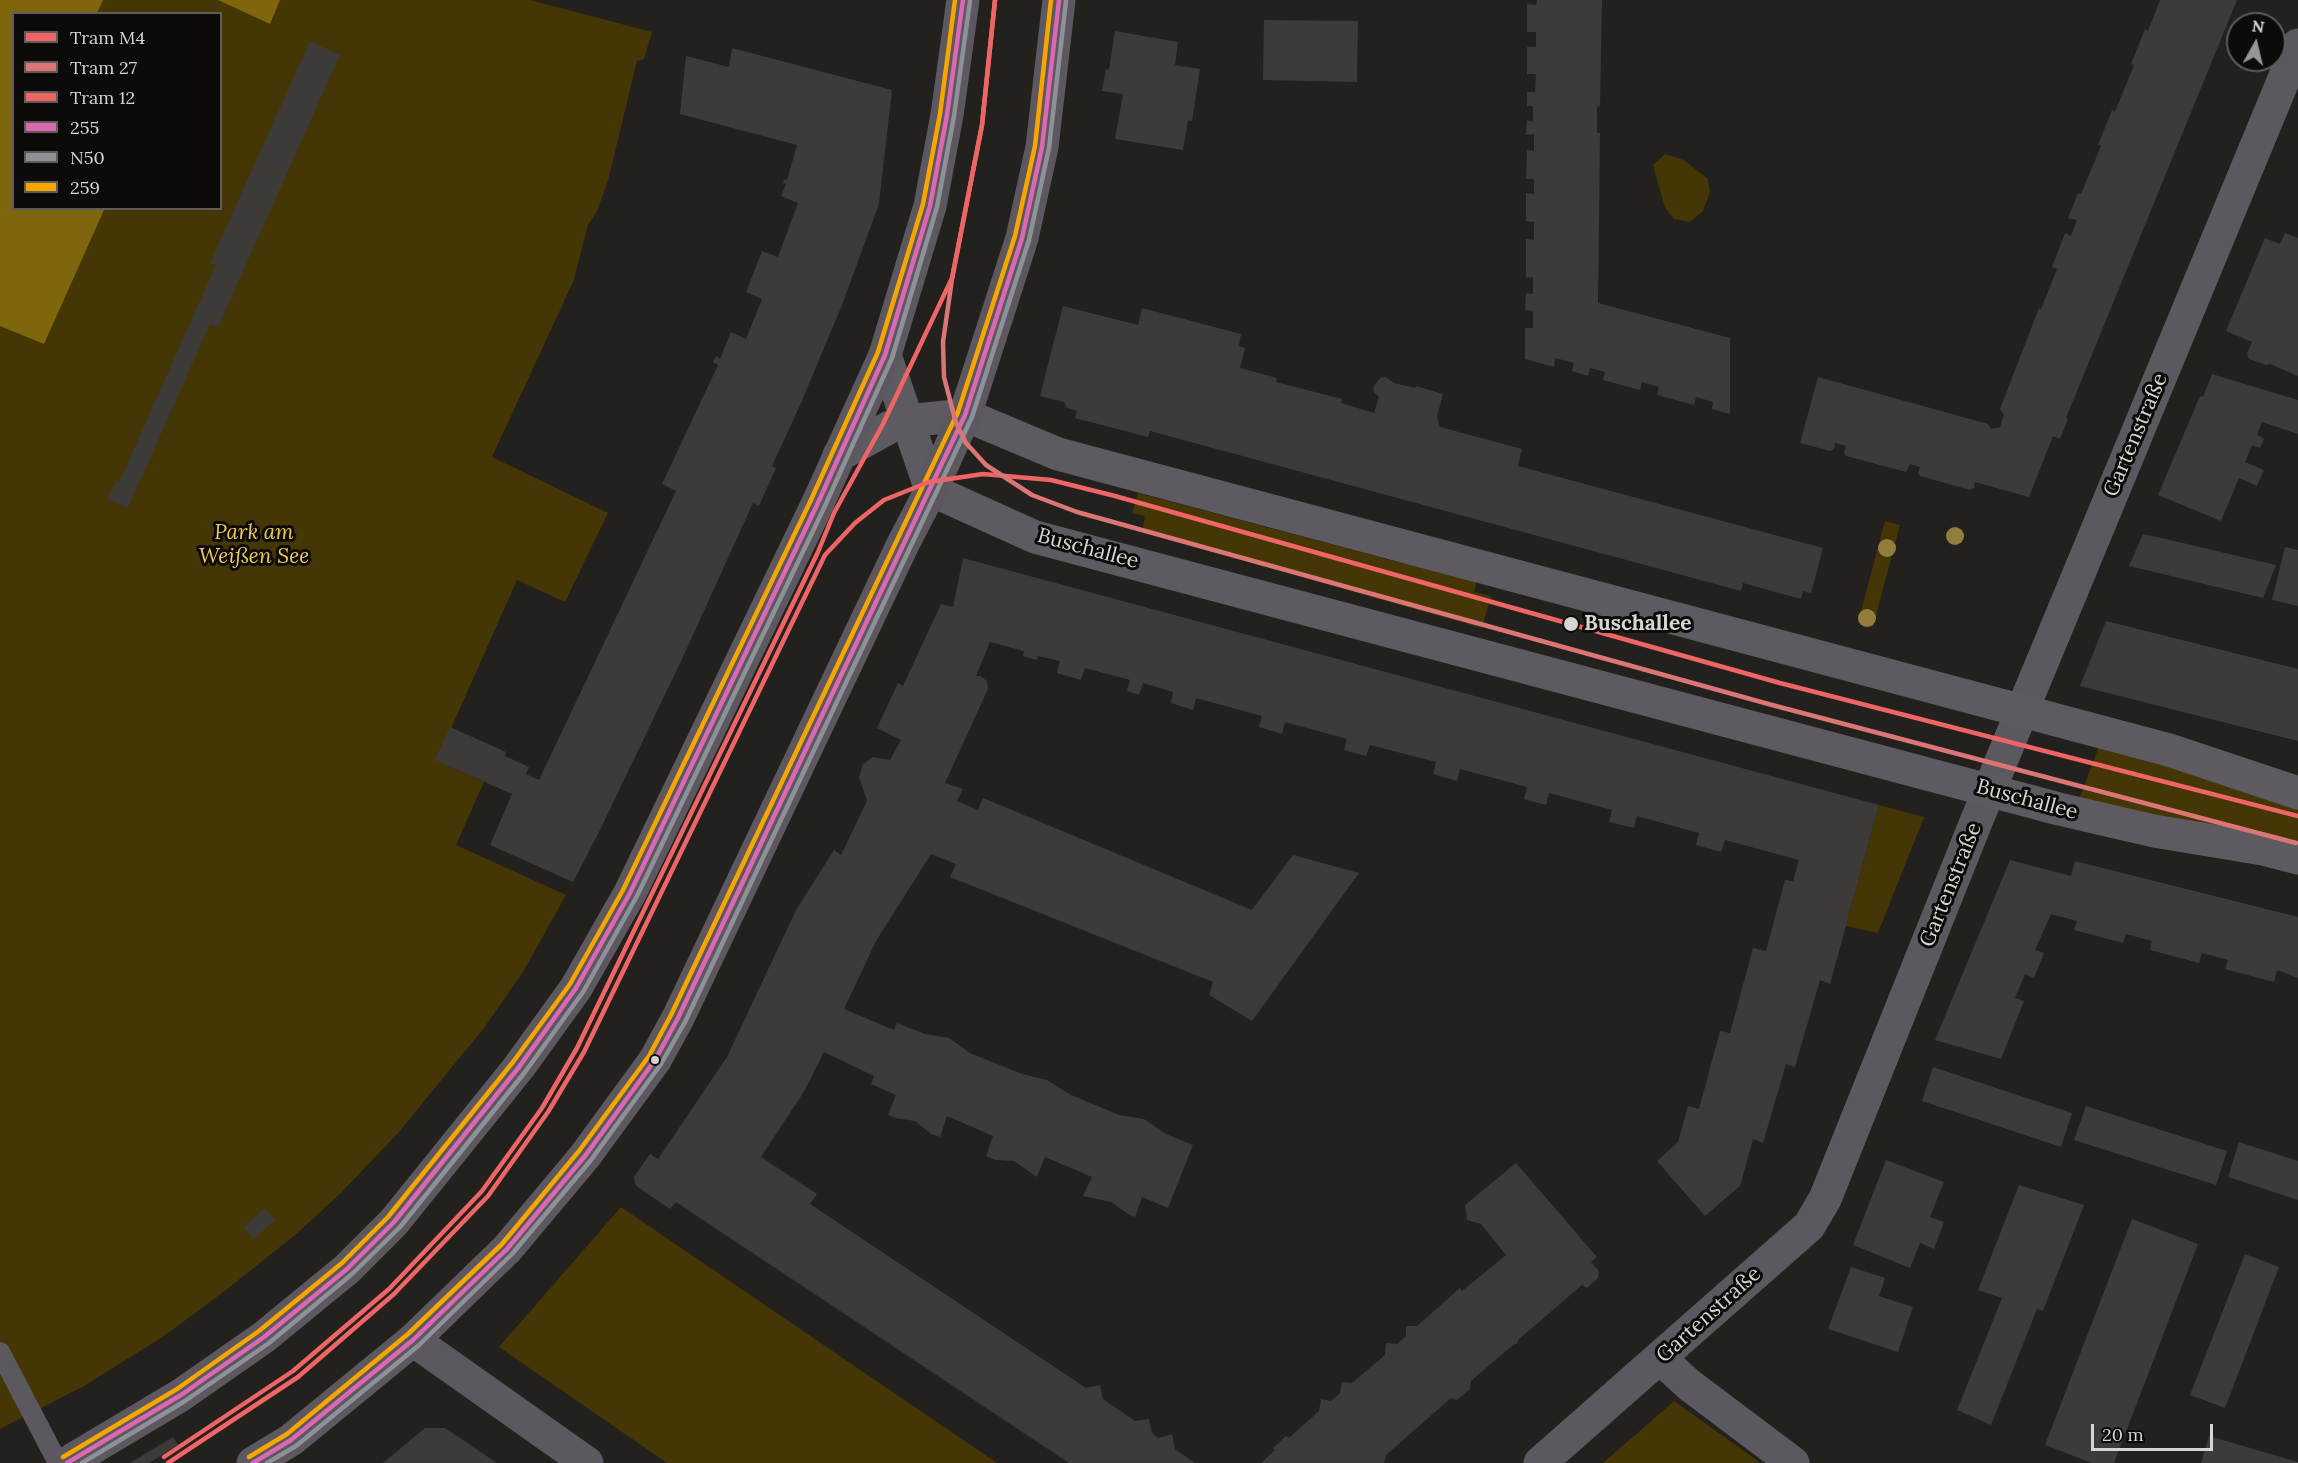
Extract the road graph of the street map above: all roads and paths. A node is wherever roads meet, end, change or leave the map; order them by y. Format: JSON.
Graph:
{"nodes":[{"id":1,"x":963,"y":0,"type":"edge"},
{"id":2,"x":1059,"y":0,"type":"edge"},
{"id":3,"x":2298,"y":45,"type":"edge"},
{"id":4,"x":885,"y":355,"type":"junction"},
{"id":5,"x":964,"y":415,"type":"junction"},
{"id":6,"x":907,"y":421,"type":"junction"},
{"id":7,"x":839,"y":455,"type":"junction"},
{"id":8,"x":931,"y":489,"type":"junction"},
{"id":9,"x":2022,"y":712,"type":"junction"},
{"id":10,"x":1990,"y":790,"type":"junction"},
{"id":11,"x":2298,"y":793,"type":"edge"},
{"id":12,"x":2298,"y":858,"type":"edge"},
{"id":13,"x":413,"y":1340,"type":"junction"},
{"id":14,"x":0,"y":1352,"type":"edge"},
{"id":15,"x":1660,"y":1358,"type":"junction"},
{"id":16,"x":58,"y":1463,"type":"edge"},
{"id":17,"x":67,"y":1463,"type":"edge"},
{"id":18,"x":253,"y":1463,"type":"edge"},
{"id":19,"x":587,"y":1463,"type":"edge"},
{"id":20,"x":1540,"y":1463,"type":"edge"},
{"id":21,"x":1793,"y":1463,"type":"edge"}],
"edges":[{"from":1,"to":4,"type":"main road"},
{"from":2,"to":5,"type":"main road"},
{"from":3,"to":9,"type":"street","name":"Gartenstraße"},
{"from":4,"to":6,"type":"main road"},
{"from":4,"to":7,"type":"main road"},
{"from":5,"to":6,"type":"main road"},
{"from":5,"to":8,"type":"main road"},
{"from":5,"to":9,"type":"main road"},
{"from":6,"to":7,"type":"main road"},
{"from":6,"to":8,"type":"main road"},
{"from":7,"to":17,"type":"main road"},
{"from":8,"to":10,"type":"main road","name":"Buschallee"},
{"from":8,"to":13,"type":"main road"},
{"from":9,"to":10,"type":"street","name":"Gartenstraße"},
{"from":9,"to":11,"type":"main road"},
{"from":10,"to":12,"type":"main road","name":"Buschallee"},
{"from":10,"to":15,"type":"street","name":"Gartenstraße"},
{"from":13,"to":18,"type":"main road"},
{"from":13,"to":19,"type":"street"},
{"from":14,"to":16,"type":"lane"},
{"from":15,"to":20,"type":"street","name":"Gartenstraße"},
{"from":15,"to":21,"type":"street"}]}
